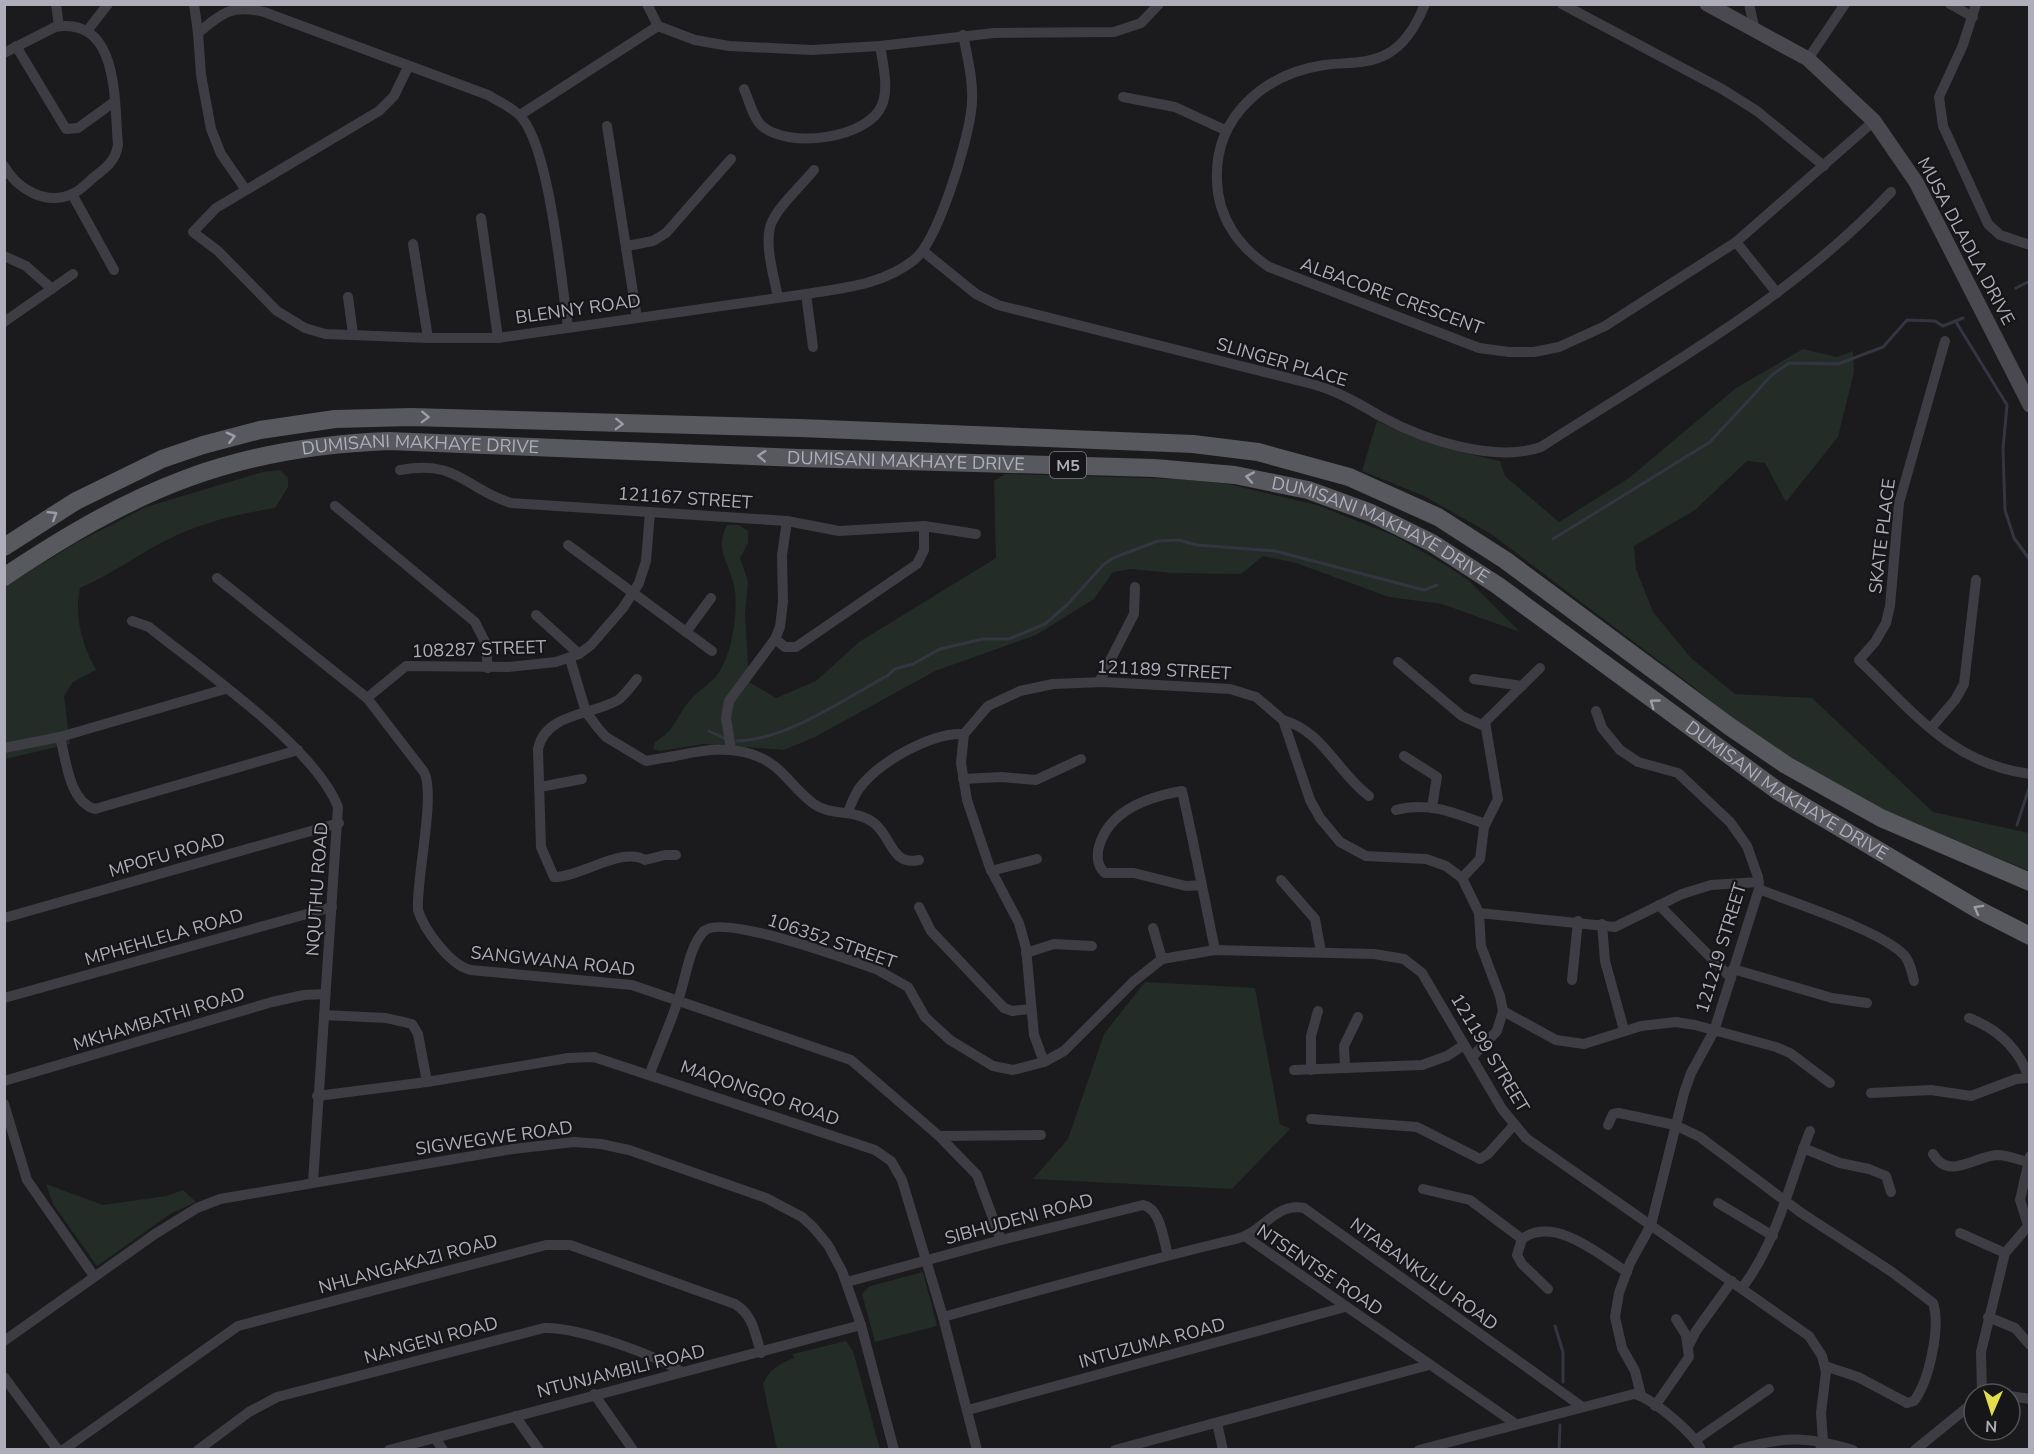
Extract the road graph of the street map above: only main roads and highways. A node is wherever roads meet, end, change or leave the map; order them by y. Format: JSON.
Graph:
{"nodes":[{"id":1,"x":4,"y":547,"type":"edge"},
{"id":2,"x":4,"y":577,"type":"edge"},
{"id":3,"x":2030,"y":882,"type":"edge"},
{"id":4,"x":2030,"y":936,"type":"edge"}],
"edges":[{"from":1,"to":3,"type":"main road","name":"DUMISANI MAKHAYE DRIVE","number":"M5","one_way":true},
{"from":4,"to":2,"type":"main road","name":"DUMISANI MAKHAYE DRIVE","number":"M5","one_way":true}]}
